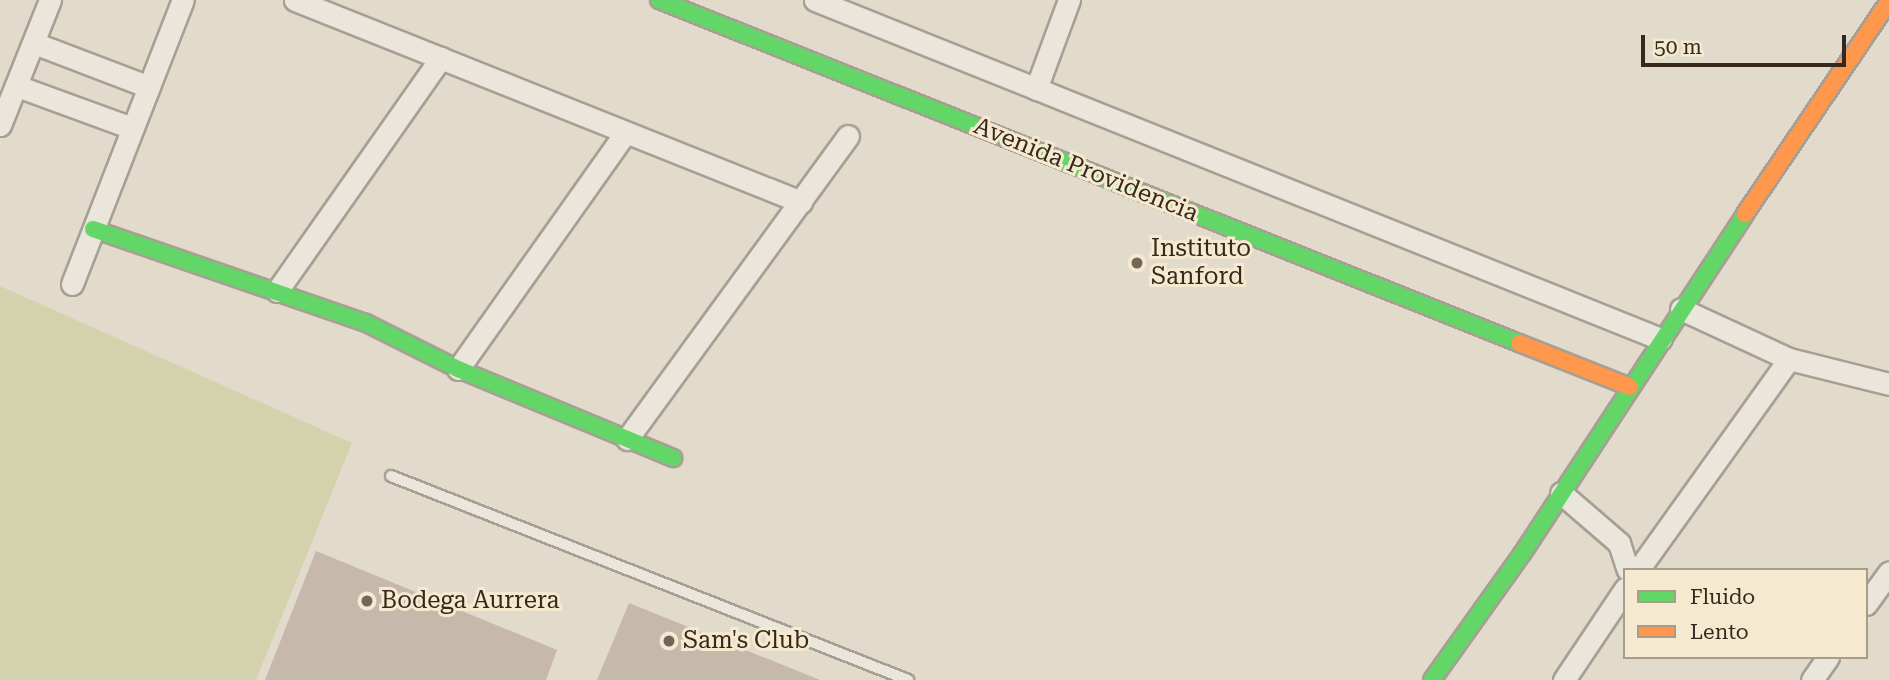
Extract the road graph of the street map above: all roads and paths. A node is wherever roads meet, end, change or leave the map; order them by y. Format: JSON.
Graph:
{"nodes":[{"id":1,"x":50,"y":0,"type":"edge"},
{"id":2,"x":183,"y":0,"type":"edge"},
{"id":3,"x":295,"y":0,"type":"edge"},
{"id":4,"x":659,"y":0,"type":"edge"},
{"id":5,"x":815,"y":0,"type":"edge"},
{"id":6,"x":1069,"y":0,"type":"edge"},
{"id":7,"x":1889,"y":1,"type":"edge"},
{"id":8,"x":34,"y":43,"type":"junction"},
{"id":9,"x":442,"y":58,"type":"junction"},
{"id":10,"x":17,"y":86,"type":"junction"},
{"id":11,"x":149,"y":87,"type":"junction"},
{"id":12,"x":1037,"y":89,"type":"junction"},
{"id":13,"x":0,"y":125,"type":"edge"},
{"id":14,"x":132,"y":128,"type":"junction"},
{"id":15,"x":625,"y":133,"type":"junction"},
{"id":16,"x":848,"y":136,"type":"dead end"},
{"id":17,"x":801,"y":202,"type":"junction"},
{"id":18,"x":93,"y":229,"type":"junction"},
{"id":19,"x":72,"y":284,"type":"dead end"},
{"id":20,"x":277,"y":291,"type":"junction"},
{"id":21,"x":1682,"y":309,"type":"junction"},
{"id":22,"x":1661,"y":339,"type":"junction"},
{"id":23,"x":1789,"y":359,"type":"junction"},
{"id":24,"x":458,"y":369,"type":"junction"},
{"id":25,"x":1889,"y":384,"type":"edge"},
{"id":26,"x":1630,"y":387,"type":"junction"},
{"id":27,"x":627,"y":439,"type":"junction"},
{"id":28,"x":673,"y":458,"type":"dead end"},
{"id":29,"x":391,"y":476,"type":"dead end"},
{"id":30,"x":1561,"y":493,"type":"junction"},
{"id":31,"x":1627,"y":568,"type":"edge"},
{"id":32,"x":1639,"y":568,"type":"edge"},
{"id":33,"x":1889,"y":572,"type":"edge"},
{"id":34,"x":1623,"y":592,"type":"edge"},
{"id":35,"x":1868,"y":601,"type":"edge"},
{"id":36,"x":1827,"y":659,"type":"edge"},
{"id":37,"x":908,"y":680,"type":"edge"},
{"id":38,"x":1433,"y":680,"type":"edge"},
{"id":39,"x":1564,"y":680,"type":"edge"},
{"id":40,"x":1812,"y":680,"type":"edge"}],
"edges":[{"from":1,"to":8,"type":"street"},
{"from":2,"to":11,"type":"street"},
{"from":3,"to":9,"type":"street"},
{"from":4,"to":26,"type":"street","name":"Avenida Providencia"},
{"from":5,"to":12,"type":"street"},
{"from":6,"to":12,"type":"street"},
{"from":7,"to":21,"type":"street"},
{"from":8,"to":10,"type":"street"},
{"from":8,"to":11,"type":"street"},
{"from":9,"to":15,"type":"street"},
{"from":9,"to":20,"type":"street"},
{"from":10,"to":13,"type":"street"},
{"from":10,"to":14,"type":"street"},
{"from":11,"to":14,"type":"street"},
{"from":12,"to":22,"type":"street"},
{"from":14,"to":18,"type":"street"},
{"from":15,"to":17,"type":"street"},
{"from":15,"to":24,"type":"street"},
{"from":16,"to":17,"type":"street"},
{"from":17,"to":27,"type":"street"},
{"from":18,"to":19,"type":"street"},
{"from":18,"to":20,"type":"street"},
{"from":20,"to":24,"type":"street"},
{"from":21,"to":22,"type":"street"},
{"from":21,"to":23,"type":"street"},
{"from":22,"to":26,"type":"street"},
{"from":23,"to":25,"type":"street"},
{"from":23,"to":32,"type":"street"},
{"from":24,"to":27,"type":"street"},
{"from":26,"to":30,"type":"street"},
{"from":27,"to":28,"type":"street"},
{"from":29,"to":37,"type":"lane"},
{"from":30,"to":31,"type":"street"},
{"from":30,"to":38,"type":"street"},
{"from":33,"to":35,"type":"street"},
{"from":34,"to":39,"type":"street"},
{"from":36,"to":40,"type":"street"}]}
